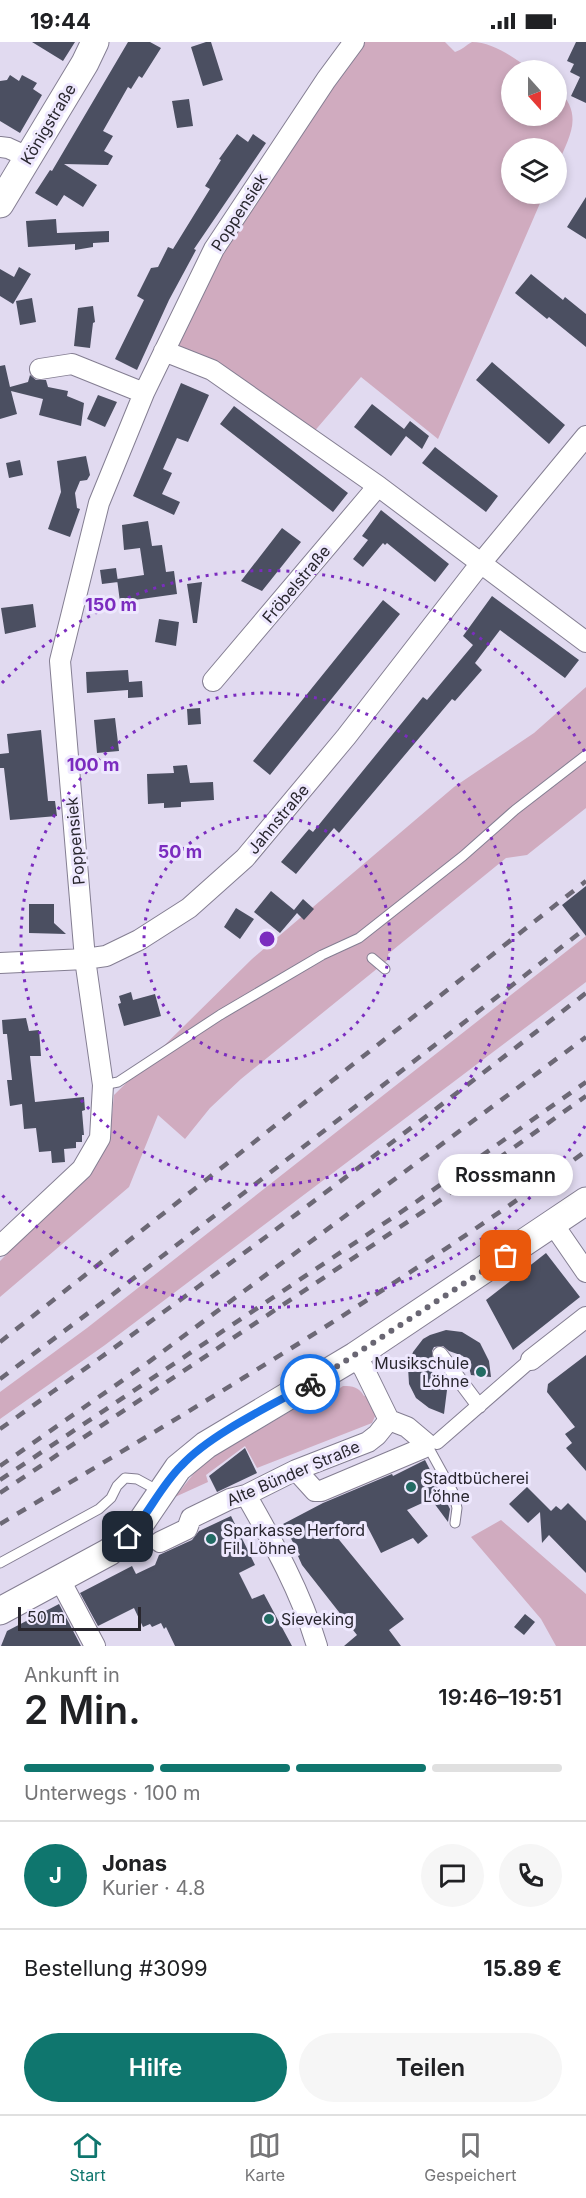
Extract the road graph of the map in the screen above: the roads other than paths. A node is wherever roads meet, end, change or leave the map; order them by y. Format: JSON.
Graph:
{"nodes":[{"id":1,"x":95,"y":42,"type":"edge"},
{"id":2,"x":354,"y":42,"type":"edge"},
{"id":3,"x":0,"y":147,"type":"edge"},
{"id":4,"x":28,"y":157,"type":"junction"},
{"id":5,"x":0,"y":204,"type":"edge"},
{"id":6,"x":164,"y":351,"type":"junction"},
{"id":7,"x":40,"y":369,"type":"dead end"},
{"id":8,"x":144,"y":393,"type":"junction"},
{"id":9,"x":586,"y":436,"type":"edge"},
{"id":10,"x":378,"y":486,"type":"junction"},
{"id":11,"x":481,"y":563,"type":"junction"},
{"id":12,"x":586,"y":642,"type":"edge"},
{"id":13,"x":213,"y":681,"type":"dead end"},
{"id":14,"x":586,"y":755,"type":"edge"},
{"id":15,"x":372,"y":957,"type":"dead end"},
{"id":16,"x":85,"y":959,"type":"junction"},
{"id":17,"x":0,"y":963,"type":"edge"},
{"id":18,"x":385,"y":969,"type":"dead end"},
{"id":19,"x":103,"y":1085,"type":"junction"},
{"id":20,"x":586,"y":1201,"type":"edge"},
{"id":21,"x":553,"y":1224,"type":"junction"},
{"id":22,"x":0,"y":1246,"type":"edge"},
{"id":23,"x":586,"y":1272,"type":"edge"},
{"id":24,"x":586,"y":1317,"type":"edge"},
{"id":25,"x":440,"y":1354,"type":"dead end"},
{"id":26,"x":356,"y":1356,"type":"junction"},
{"id":27,"x":531,"y":1360,"type":"joint"},
{"id":28,"x":479,"y":1406,"type":"junction"},
{"id":29,"x":389,"y":1420,"type":"junction"},
{"id":30,"x":432,"y":1443,"type":"junction"},
{"id":31,"x":296,"y":1470,"type":"junction"},
{"id":32,"x":161,"y":1492,"type":"junction"},
{"id":33,"x":246,"y":1495,"type":"junction"},
{"id":34,"x":454,"y":1523,"type":"dead end"},
{"id":35,"x":160,"y":1542,"type":"dead end"},
{"id":36,"x":0,"y":1563,"type":"edge"},
{"id":37,"x":60,"y":1580,"type":"junction"},
{"id":38,"x":0,"y":1611,"type":"edge"},
{"id":39,"x":94,"y":1646,"type":"edge"},
{"id":40,"x":317,"y":1646,"type":"edge"}],
"edges":[{"from":1,"to":4,"type":"main road","name":"Königstraße"},
{"from":2,"to":6,"type":"street","name":"Poppensiek"},
{"from":3,"to":4,"type":"street"},
{"from":4,"to":5,"type":"main road","name":"Königstraße"},
{"from":6,"to":8,"type":"street","name":"Poppensiek"},
{"from":6,"to":10,"type":"street"},
{"from":7,"to":8,"type":"street"},
{"from":8,"to":16,"type":"street","name":"Poppensiek"},
{"from":9,"to":11,"type":"street","name":"Jahnstraße"},
{"from":10,"to":11,"type":"street"},
{"from":10,"to":13,"type":"street","name":"Fröbelstraße"},
{"from":11,"to":12,"type":"street"},
{"from":11,"to":16,"type":"street","name":"Jahnstraße"},
{"from":14,"to":19,"type":"lane"},
{"from":15,"to":18,"type":"lane"},
{"from":16,"to":17,"type":"street","name":"Jahnstraße"},
{"from":16,"to":19,"type":"street","name":"Poppensiek"},
{"from":19,"to":22,"type":"street","name":"Poppensiek"},
{"from":20,"to":21,"type":"main road"},
{"from":21,"to":23,"type":"street"},
{"from":21,"to":26,"type":"main road"},
{"from":24,"to":27,"type":"street"},
{"from":25,"to":28,"type":"street"},
{"from":26,"to":29,"type":"street"},
{"from":26,"to":32,"type":"main road"},
{"from":27,"to":28,"type":"street"},
{"from":28,"to":30,"type":"street"},
{"from":29,"to":30,"type":"street"},
{"from":29,"to":31,"type":"street","name":"Alte Bünder Straße"},
{"from":30,"to":31,"type":"street"},
{"from":30,"to":34,"type":"lane"},
{"from":31,"to":33,"type":"street","name":"Alte Bünder Straße"},
{"from":32,"to":36,"type":"lane"},
{"from":32,"to":37,"type":"main road"},
{"from":33,"to":35,"type":"street","name":"Alte Bünder Straße"},
{"from":33,"to":40,"type":"street"},
{"from":37,"to":38,"type":"main road"},
{"from":37,"to":39,"type":"street"}]}
